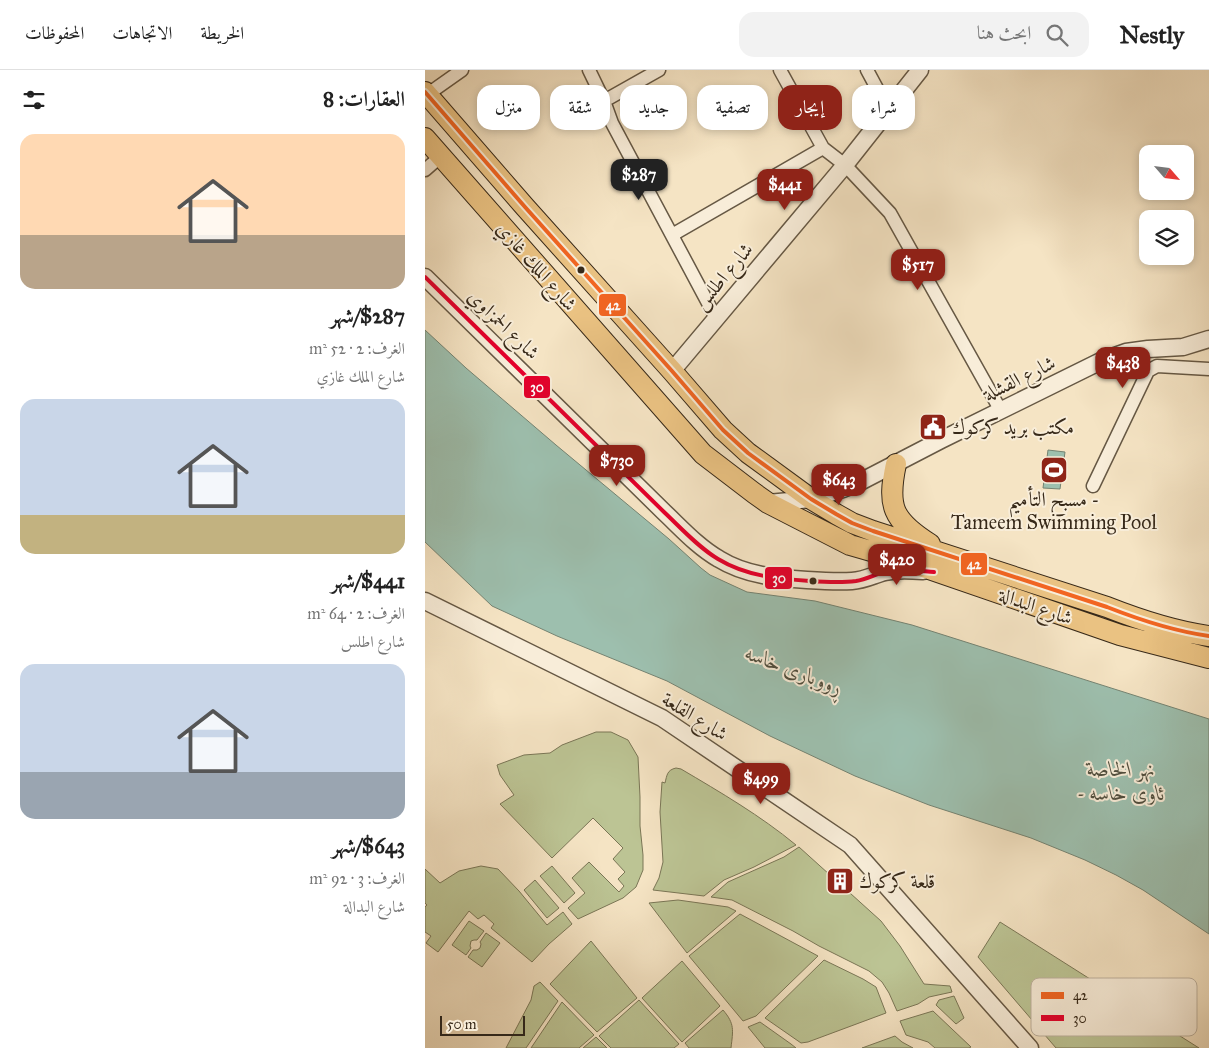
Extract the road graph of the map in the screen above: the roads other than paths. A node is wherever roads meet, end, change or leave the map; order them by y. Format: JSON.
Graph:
{"nodes":[{"id":1,"x":462,"y":70,"type":"edge"},
{"id":2,"x":589,"y":70,"type":"edge"},
{"id":3,"x":659,"y":70,"type":"edge"},
{"id":4,"x":780,"y":70,"type":"edge"},
{"id":5,"x":867,"y":70,"type":"edge"},
{"id":6,"x":920,"y":70,"type":"edge"},
{"id":7,"x":596,"y":85,"type":"edge"},
{"id":8,"x":875,"y":85,"type":"edge"},
{"id":9,"x":908,"y":85,"type":"edge"},
{"id":10,"x":426,"y":93,"type":"edge"},
{"id":11,"x":610,"y":98,"type":"edge"},
{"id":12,"x":610,"y":118,"type":"edge"},
{"id":13,"x":872,"y":130,"type":"edge"},
{"id":14,"x":425,"y":138,"type":"edge"},
{"id":15,"x":823,"y":148,"type":"junction"},
{"id":16,"x":441,"y":156,"type":"junction"},
{"id":17,"x":845,"y":165,"type":"junction"},
{"id":18,"x":425,"y":170,"type":"edge"},
{"id":19,"x":673,"y":235,"type":"junction"},
{"id":20,"x":425,"y":276,"type":"edge"},
{"id":21,"x":716,"y":318,"type":"junction"},
{"id":22,"x":1209,"y":339,"type":"edge"},
{"id":23,"x":1209,"y":369,"type":"edge"},
{"id":24,"x":672,"y":371,"type":"junction"},
{"id":25,"x":649,"y":393,"type":"joint"},
{"id":26,"x":690,"y":393,"type":"junction"},
{"id":27,"x":1001,"y":411,"type":"junction"},
{"id":28,"x":665,"y":412,"type":"junction"},
{"id":29,"x":896,"y":464,"type":"junction"},
{"id":30,"x":1093,"y":486,"type":"dead end"},
{"id":31,"x":811,"y":498,"type":"junction"},
{"id":32,"x":768,"y":503,"type":"junction"},
{"id":33,"x":836,"y":514,"type":"junction"},
{"id":34,"x":827,"y":532,"type":"junction"},
{"id":35,"x":859,"y":547,"type":"junction"},
{"id":36,"x":954,"y":556,"type":"junction"},
{"id":37,"x":934,"y":572,"type":"junction"},
{"id":38,"x":861,"y":580,"type":"junction"},
{"id":39,"x":425,"y":601,"type":"edge"},
{"id":40,"x":1209,"y":636,"type":"edge"},
{"id":41,"x":1209,"y":658,"type":"edge"},
{"id":42,"x":1030,"y":1048,"type":"edge"}],
"edges":[{"from":1,"to":10,"type":"street"},
{"from":2,"to":7,"type":"street"},
{"from":3,"to":11,"type":"street"},
{"from":4,"to":15,"type":"street"},
{"from":5,"to":8,"type":"street"},
{"from":6,"to":9,"type":"street","name":"شارع اطلس"},
{"from":10,"to":24,"type":"main road","name":"شارع الملك غازي"},
{"from":12,"to":19,"type":"street"},
{"from":13,"to":17,"type":"street","name":"شارع اطلس"},
{"from":14,"to":16,"type":"main road","name":"شارع الملك غازي"},
{"from":15,"to":17,"type":"street"},
{"from":15,"to":19,"type":"street"},
{"from":16,"to":18,"type":"street"},
{"from":16,"to":25,"type":"main road","name":"شارع الملك غازي"},
{"from":17,"to":21,"type":"street","name":"شارع اطلس"},
{"from":17,"to":27,"type":"street"},
{"from":19,"to":21,"type":"street"},
{"from":20,"to":38,"type":"street","name":"شارع الحمزاوي"},
{"from":21,"to":24,"type":"street","name":"شارع اطلس"},
{"from":22,"to":27,"type":"street","name":"شارع القشلة"},
{"from":23,"to":30,"type":"street"},
{"from":24,"to":26,"type":"main road","name":"شارع البدالة"},
{"from":25,"to":28,"type":"main road","name":"شارع البدالة"},
{"from":26,"to":28,"type":"main road"},
{"from":26,"to":31,"type":"main road","name":"شارع البدالة"},
{"from":27,"to":29,"type":"street","name":"شارع القشلة"},
{"from":28,"to":32,"type":"main road","name":"شارع البدالة"},
{"from":29,"to":31,"type":"street","name":"شارع القشلة"},
{"from":29,"to":36,"type":"main road"},
{"from":31,"to":32,"type":"street","name":"شارع القشلة"},
{"from":31,"to":33,"type":"main road","name":"شارع البدالة"},
{"from":32,"to":34,"type":"main road","name":"شارع البدالة"},
{"from":33,"to":34,"type":"main road"},
{"from":33,"to":36,"type":"main road","name":"شارع البدالة"},
{"from":34,"to":35,"type":"main road","name":"شارع البدالة"},
{"from":35,"to":37,"type":"main road","name":"شارع البدالة"},
{"from":35,"to":38,"type":"street"},
{"from":36,"to":40,"type":"main road","name":"شارع البدالة"},
{"from":37,"to":38,"type":"street","name":"شارع الحمزاوي"},
{"from":37,"to":41,"type":"main road","name":"شارع البدالة"},
{"from":39,"to":42,"type":"street","name":"شارع القلعة"}]}
